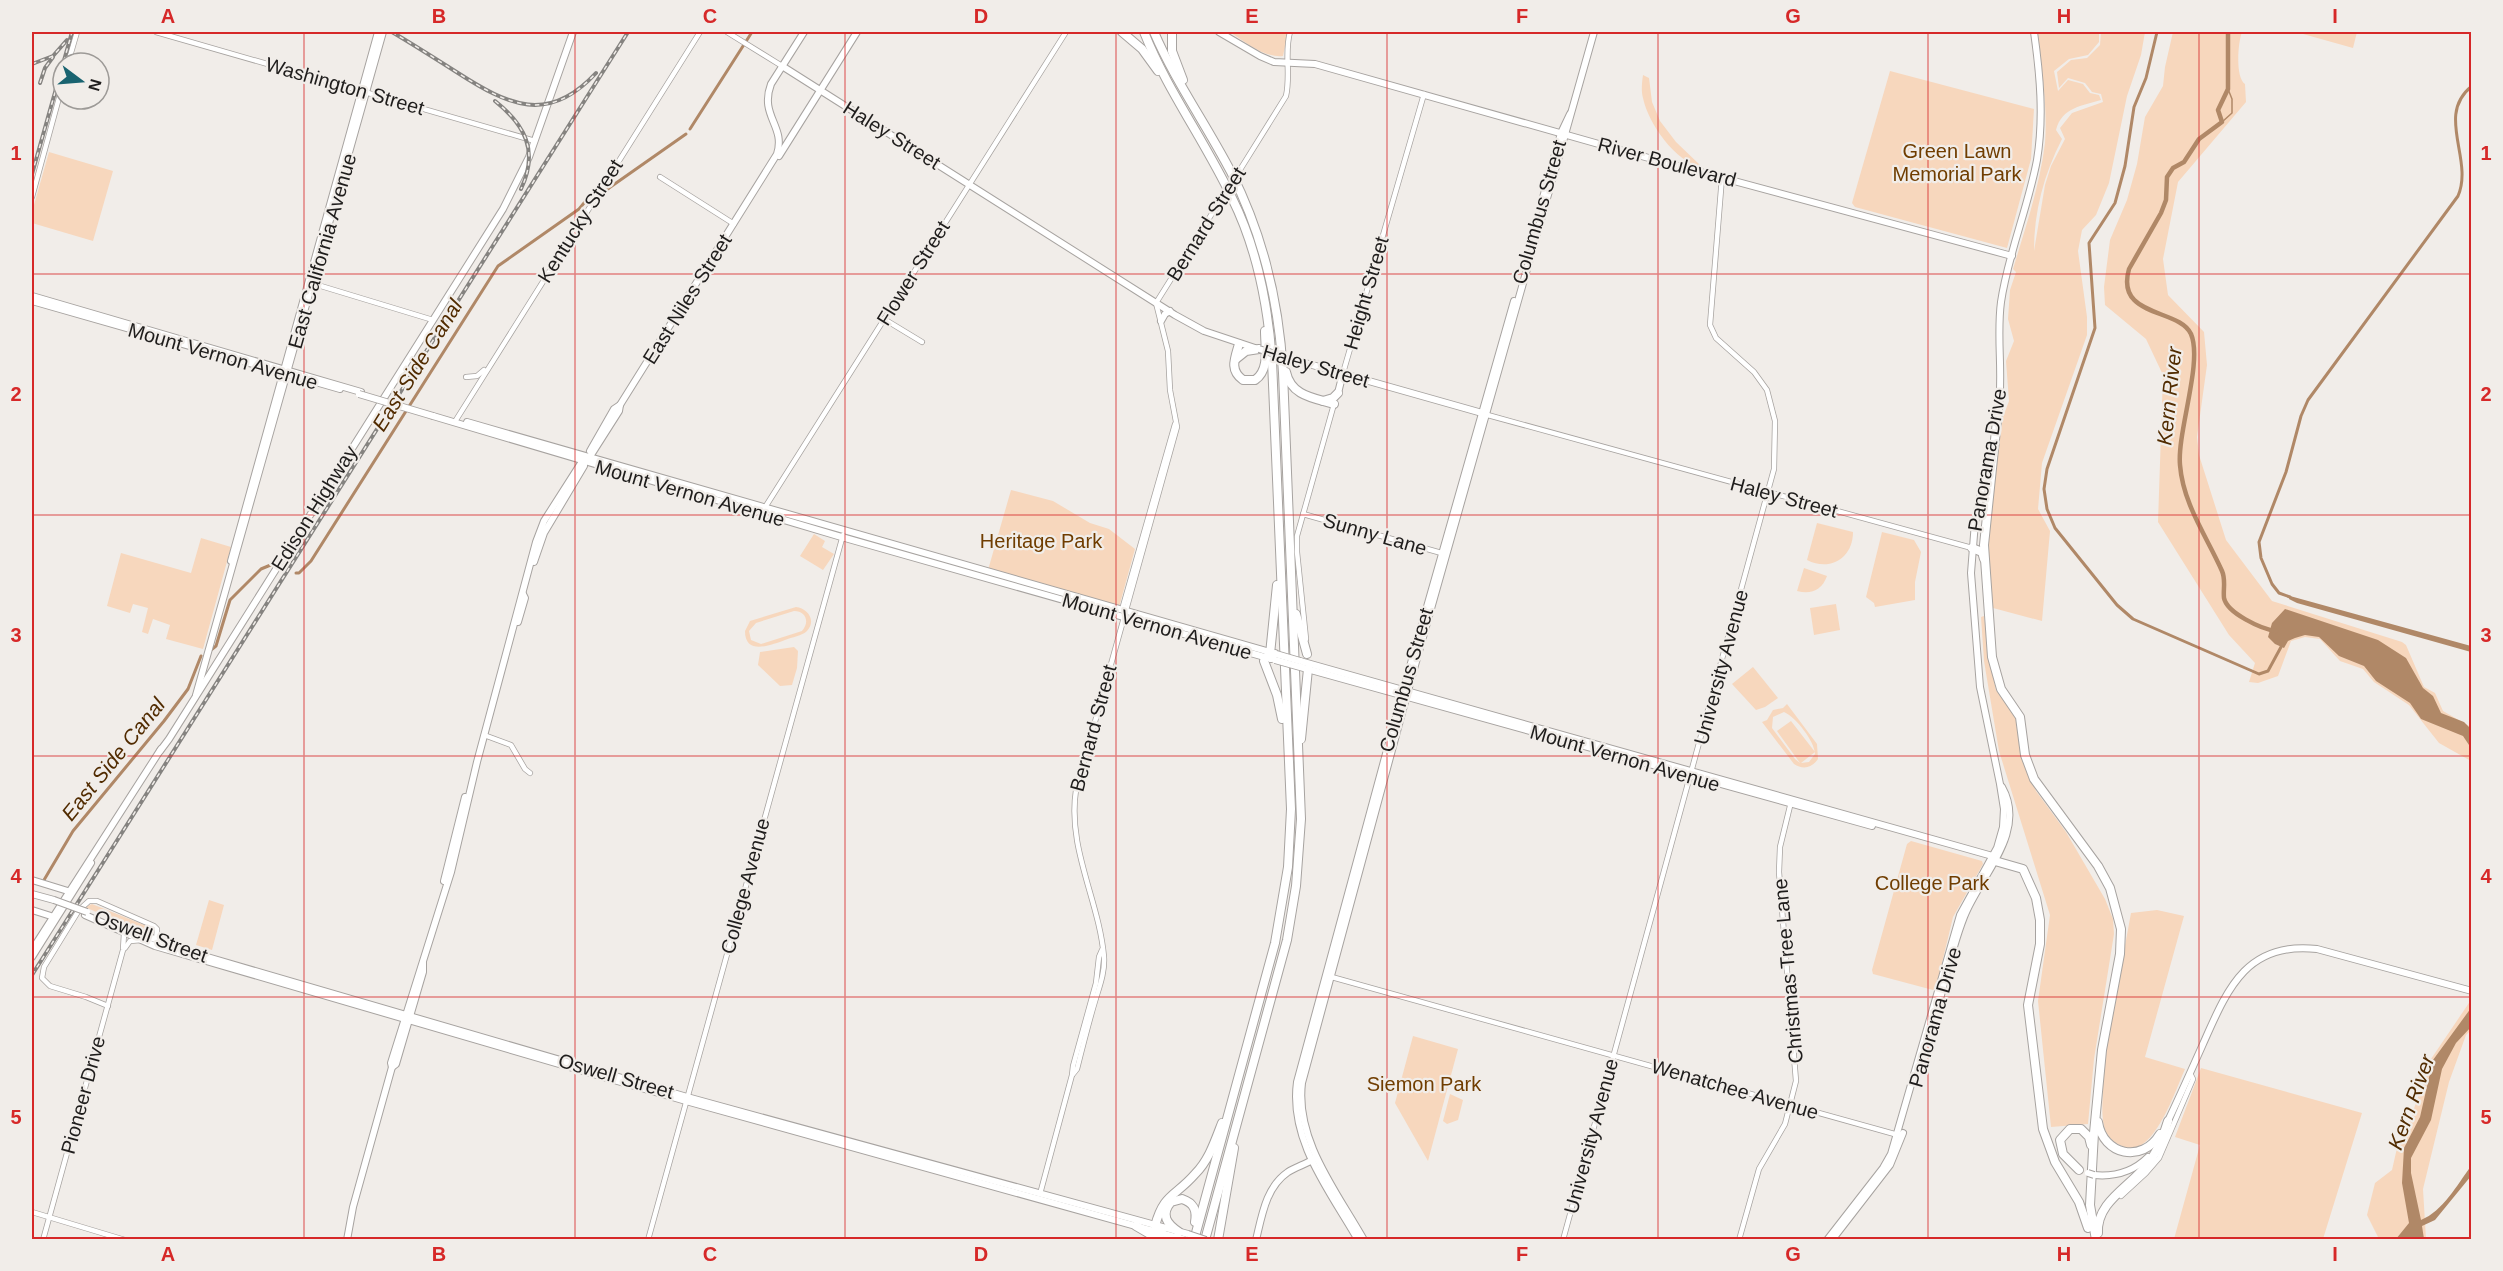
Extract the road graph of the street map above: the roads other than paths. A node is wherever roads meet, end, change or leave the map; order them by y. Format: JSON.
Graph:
{"nodes":[{"id":1,"x":77,"y":32,"type":"edge"},
{"id":2,"x":156,"y":32,"type":"edge"},
{"id":3,"x":378,"y":32,"type":"edge"},
{"id":4,"x":383,"y":32,"type":"edge"},
{"id":5,"x":573,"y":32,"type":"edge"},
{"id":6,"x":700,"y":32,"type":"edge"},
{"id":7,"x":728,"y":32,"type":"edge"},
{"id":8,"x":804,"y":32,"type":"edge"},
{"id":9,"x":857,"y":32,"type":"edge"},
{"id":10,"x":1066,"y":32,"type":"edge"},
{"id":11,"x":1122,"y":32,"type":"edge"},
{"id":12,"x":1144,"y":32,"type":"edge"},
{"id":13,"x":1154,"y":32,"type":"edge"},
{"id":14,"x":1172,"y":32,"type":"edge"},
{"id":15,"x":1219,"y":32,"type":"edge"},
{"id":16,"x":1226,"y":32,"type":"edge"},
{"id":17,"x":1290,"y":32,"type":"edge"},
{"id":18,"x":1594,"y":32,"type":"edge"},
{"id":19,"x":2034,"y":32,"type":"edge"},
{"id":20,"x":71,"y":51,"type":"edge"},
{"id":21,"x":1288,"y":63,"type":"junction"},
{"id":22,"x":782,"y":66,"type":"junction"},
{"id":23,"x":820,"y":90,"type":"junction"},
{"id":24,"x":364,"y":92,"type":"junction"},
{"id":25,"x":1424,"y":94,"type":"junction"},
{"id":26,"x":1184,"y":110,"type":"junction"},
{"id":27,"x":55,"y":111,"type":"edge"},
{"id":28,"x":1199,"y":116,"type":"junction"},
{"id":29,"x":1564,"y":134,"type":"junction"},
{"id":30,"x":535,"y":141,"type":"junction"},
{"id":31,"x":660,"y":177,"type":"dead end"},
{"id":32,"x":1722,"y":177,"type":"junction"},
{"id":33,"x":969,"y":184,"type":"junction"},
{"id":34,"x":754,"y":193,"type":"junction"},
{"id":35,"x":32,"y":197,"type":"edge"},
{"id":36,"x":334,"y":198,"type":"junction"},
{"id":37,"x":735,"y":224,"type":"junction"},
{"id":38,"x":2012,"y":256,"type":"junction"},
{"id":39,"x":311,"y":283,"type":"junction"},
{"id":40,"x":1261,"y":283,"type":"junction"},
{"id":41,"x":32,"y":296,"type":"edge"},
{"id":42,"x":32,"y":302,"type":"edge"},
{"id":43,"x":1156,"y":303,"type":"junction"},
{"id":44,"x":1170,"y":311,"type":"junction"},
{"id":45,"x":884,"y":319,"type":"junction"},
{"id":46,"x":433,"y":320,"type":"junction"},
{"id":47,"x":1161,"y":321,"type":"junction"},
{"id":48,"x":1280,"y":333,"type":"junction"},
{"id":49,"x":922,"y":342,"type":"dead end"},
{"id":50,"x":1239,"y":344,"type":"junction"},
{"id":51,"x":1259,"y":350,"type":"junction"},
{"id":52,"x":1234,"y":362,"type":"junction"},
{"id":53,"x":487,"y":370,"type":"junction"},
{"id":54,"x":286,"y":372,"type":"junction"},
{"id":55,"x":1343,"y":373,"type":"junction"},
{"id":56,"x":466,"y":377,"type":"dead end"},
{"id":57,"x":1338,"y":393,"type":"junction"},
{"id":58,"x":1322,"y":401,"type":"junction"},
{"id":59,"x":1334,"y":405,"type":"junction"},
{"id":60,"x":1998,"y":411,"type":"junction"},
{"id":61,"x":463,"y":412,"type":"junction"},
{"id":62,"x":1484,"y":414,"type":"junction"},
{"id":63,"x":434,"y":415,"type":"junction"},
{"id":64,"x":456,"y":420,"type":"junction"},
{"id":65,"x":465,"y":422,"type":"junction"},
{"id":66,"x":497,"y":433,"type":"junction"},
{"id":67,"x":544,"y":444,"type":"junction"},
{"id":68,"x":528,"y":445,"type":"junction"},
{"id":69,"x":586,"y":460,"type":"junction"},
{"id":70,"x":250,"y":489,"type":"junction"},
{"id":71,"x":1768,"y":493,"type":"junction"},
{"id":72,"x":764,"y":512,"type":"junction"},
{"id":73,"x":249,"y":513,"type":"junction"},
{"id":74,"x":1303,"y":514,"type":"junction"},
{"id":75,"x":843,"y":535,"type":"junction"},
{"id":76,"x":1972,"y":548,"type":"junction"},
{"id":77,"x":1445,"y":554,"type":"junction"},
{"id":78,"x":1280,"y":555,"type":"junction"},
{"id":79,"x":1984,"y":559,"type":"junction"},
{"id":80,"x":1290,"y":572,"type":"junction"},
{"id":81,"x":230,"y":574,"type":"junction"},
{"id":82,"x":1123,"y":614,"type":"junction"},
{"id":83,"x":1420,"y":629,"type":"junction"},
{"id":84,"x":1419,"y":654,"type":"junction"},
{"id":85,"x":1272,"y":656,"type":"junction"},
{"id":86,"x":219,"y":658,"type":"junction"},
{"id":87,"x":1305,"y":663,"type":"junction"},
{"id":88,"x":1359,"y":680,"type":"junction"},
{"id":89,"x":197,"y":689,"type":"junction"},
{"id":90,"x":1405,"y":694,"type":"junction"},
{"id":91,"x":196,"y":697,"type":"junction"},
{"id":92,"x":484,"y":735,"type":"junction"},
{"id":93,"x":160,"y":751,"type":"junction"},
{"id":94,"x":1288,"y":762,"type":"junction"},
{"id":95,"x":530,"y":773,"type":"dead end"},
{"id":96,"x":1691,"y":774,"type":"junction"},
{"id":97,"x":1299,"y":778,"type":"junction"},
{"id":98,"x":1791,"y":802,"type":"junction"},
{"id":99,"x":1993,"y":858,"type":"junction"},
{"id":100,"x":32,"y":880,"type":"edge"},
{"id":101,"x":71,"y":892,"type":"junction"},
{"id":102,"x":32,"y":896,"type":"edge"},
{"id":103,"x":32,"y":910,"type":"edge"},
{"id":104,"x":84,"y":912,"type":"junction"},
{"id":105,"x":54,"y":918,"type":"junction"},
{"id":106,"x":122,"y":931,"type":"junction"},
{"id":107,"x":143,"y":940,"type":"junction"},
{"id":108,"x":156,"y":941,"type":"junction"},
{"id":109,"x":32,"y":950,"type":"edge"},
{"id":110,"x":123,"y":950,"type":"junction"},
{"id":111,"x":32,"y":957,"type":"edge"},
{"id":112,"x":1328,"y":976,"type":"junction"},
{"id":113,"x":2471,"y":991,"type":"edge"},
{"id":114,"x":108,"y":1006,"type":"junction"},
{"id":115,"x":407,"y":1017,"type":"junction"},
{"id":116,"x":477,"y":1037,"type":"junction"},
{"id":117,"x":1614,"y":1055,"type":"junction"},
{"id":118,"x":2190,"y":1072,"type":"junction"},
{"id":119,"x":2099,"y":1084,"type":"junction"},
{"id":120,"x":1236,"y":1090,"type":"junction"},
{"id":121,"x":686,"y":1099,"type":"junction"},
{"id":122,"x":1791,"y":1105,"type":"junction"},
{"id":123,"x":1240,"y":1108,"type":"junction"},
{"id":124,"x":2168,"y":1121,"type":"junction"},
{"id":125,"x":782,"y":1125,"type":"junction"},
{"id":126,"x":2045,"y":1135,"type":"junction"},
{"id":127,"x":1900,"y":1136,"type":"junction"},
{"id":128,"x":1315,"y":1159,"type":"junction"},
{"id":129,"x":2087,"y":1172,"type":"junction"},
{"id":130,"x":1039,"y":1197,"type":"junction"},
{"id":131,"x":32,"y":1212,"type":"edge"},
{"id":132,"x":49,"y":1218,"type":"junction"},
{"id":133,"x":1221,"y":1225,"type":"junction"},
{"id":134,"x":1136,"y":1226,"type":"joint"},
{"id":135,"x":1159,"y":1233,"type":"edge"},
{"id":136,"x":1188,"y":1237,"type":"edge"},
{"id":137,"x":43,"y":1239,"type":"edge"},
{"id":138,"x":125,"y":1239,"type":"edge"},
{"id":139,"x":347,"y":1239,"type":"edge"},
{"id":140,"x":648,"y":1239,"type":"edge"},
{"id":141,"x":1205,"y":1239,"type":"edge"},
{"id":142,"x":1218,"y":1239,"type":"edge"},
{"id":143,"x":1224,"y":1239,"type":"edge"},
{"id":144,"x":1256,"y":1239,"type":"edge"},
{"id":145,"x":1358,"y":1239,"type":"edge"},
{"id":146,"x":1364,"y":1239,"type":"edge"},
{"id":147,"x":1563,"y":1239,"type":"edge"},
{"id":148,"x":1739,"y":1239,"type":"edge"},
{"id":149,"x":1827,"y":1239,"type":"edge"},
{"id":150,"x":1832,"y":1239,"type":"edge"},
{"id":151,"x":2096,"y":1239,"type":"edge"}],
"edges":[{"from":1,"to":20,"type":"street"},
{"from":2,"to":24,"type":"street","name":"Washington Street"},
{"from":3,"to":24,"type":"main road","name":"East California Avenue"},
{"from":4,"to":24,"type":"main road","name":"East California Avenue"},
{"from":5,"to":30,"type":"main road","name":"Edison Highway"},
{"from":6,"to":53,"type":"street","name":"Kentucky Street"},
{"from":7,"to":22,"type":"street","name":"Haley Street"},
{"from":8,"to":22,"type":"main road"},
{"from":9,"to":23,"type":"main road","name":"East Niles Street"},
{"from":10,"to":33,"type":"street","name":"Flower Street"},
{"from":11,"to":26,"type":"highway"},
{"from":12,"to":26,"type":"highway"},
{"from":13,"to":28,"type":"highway"},
{"from":14,"to":28,"type":"highway"},
{"from":15,"to":21,"type":"main road"},
{"from":16,"to":21,"type":"main road"},
{"from":17,"to":21,"type":"street","name":"Bernard Street"},
{"from":18,"to":29,"type":"main road","name":"Columbus Street"},
{"from":19,"to":38,"type":"main road","name":"Panorama Drive"},
{"from":21,"to":25,"type":"main road","name":"River Boulevard"},
{"from":21,"to":43,"type":"street","name":"Bernard Street","bridge":true},
{"from":22,"to":23,"type":"main road","name":"Haley Street"},
{"from":22,"to":34,"type":"main road","name":"East Niles Street"},
{"from":23,"to":33,"type":"main road","name":"Haley Street"},
{"from":23,"to":34,"type":"main road","name":"East Niles Street"},
{"from":24,"to":30,"type":"street","name":"Washington Street"},
{"from":24,"to":36,"type":"main road","name":"East California Avenue"},
{"from":24,"to":36,"type":"main road","name":"East California Avenue"},
{"from":25,"to":29,"type":"main road","name":"River Boulevard"},
{"from":25,"to":55,"type":"street","name":"Height Street"},
{"from":26,"to":40,"type":"highway"},
{"from":27,"to":35,"type":"street"},
{"from":28,"to":48,"type":"highway"},
{"from":29,"to":32,"type":"main road","name":"River Boulevard"},
{"from":29,"to":62,"type":"main road","name":"Columbus Street"},
{"from":30,"to":46,"type":"main road","name":"Edison Highway"},
{"from":31,"to":37,"type":"street"},
{"from":32,"to":38,"type":"main road","name":"River Boulevard"},
{"from":32,"to":71,"type":"street","name":"University Avenue"},
{"from":33,"to":43,"type":"main road","name":"Haley Street"},
{"from":33,"to":45,"type":"street","name":"Flower Street"},
{"from":34,"to":37,"type":"main road","name":"East Niles Street"},
{"from":36,"to":39,"type":"main road","name":"East California Avenue"},
{"from":36,"to":39,"type":"main road","name":"East California Avenue"},
{"from":37,"to":69,"type":"main road","name":"East Niles Street"},
{"from":38,"to":60,"type":"main road","name":"Panorama Drive"},
{"from":39,"to":46,"type":"street"},
{"from":39,"to":54,"type":"main road","name":"East California Avenue"},
{"from":40,"to":52,"type":"highway"},
{"from":40,"to":78,"type":"highway"},
{"from":41,"to":54,"type":"main road","name":"Mount Vernon Avenue"},
{"from":42,"to":54,"type":"main road","name":"Mount Vernon Avenue"},
{"from":43,"to":44,"type":"main road","name":"Haley Street"},
{"from":43,"to":47,"type":"street","name":"Bernard Street"},
{"from":44,"to":47,"type":"main road"},
{"from":44,"to":50,"type":"main road","name":"Haley Street"},
{"from":45,"to":49,"type":"street"},
{"from":45,"to":72,"type":"street","name":"Flower Street"},
{"from":46,"to":86,"type":"main road","name":"Edison Highway"},
{"from":47,"to":82,"type":"street","name":"Bernard Street"},
{"from":48,"to":58,"type":"highway"},
{"from":48,"to":80,"type":"highway"},
{"from":50,"to":51,"type":"main road","name":"Haley Street"},
{"from":50,"to":52,"type":"highway"},
{"from":51,"to":52,"type":"highway"},
{"from":51,"to":55,"type":"main road","name":"Haley Street","bridge":true},
{"from":53,"to":56,"type":"street"},
{"from":53,"to":61,"type":"street","name":"Kentucky Street"},
{"from":54,"to":63,"type":"main road","name":"Mount Vernon Avenue","bridge":true},
{"from":54,"to":70,"type":"main road","name":"East California Avenue"},
{"from":54,"to":73,"type":"main road","name":"East California Avenue"},
{"from":55,"to":57,"type":"main road","name":"Height Street"},
{"from":55,"to":62,"type":"main road","name":"Haley Street"},
{"from":57,"to":58,"type":"highway"},
{"from":57,"to":59,"type":"street","name":"Height Street"},
{"from":58,"to":59,"type":"highway"},
{"from":59,"to":74,"type":"street","name":"Height Street"},
{"from":60,"to":76,"type":"main road","name":"Panorama Drive"},
{"from":60,"to":79,"type":"highway"},
{"from":61,"to":64,"type":"street","name":"Kentucky Street"},
{"from":61,"to":65,"type":"street"},
{"from":62,"to":71,"type":"street","name":"Haley Street"},
{"from":62,"to":77,"type":"main road","name":"Columbus Street"},
{"from":63,"to":64,"type":"main road","name":"Mount Vernon Avenue"},
{"from":63,"to":66,"type":"main road","name":"Mount Vernon Avenue"},
{"from":64,"to":65,"type":"main road","name":"Mount Vernon Avenue"},
{"from":65,"to":66,"type":"main road","name":"Mount Vernon Avenue"},
{"from":66,"to":67,"type":"main road","name":"Mount Vernon Avenue"},
{"from":66,"to":68,"type":"main road","name":"Mount Vernon Avenue"},
{"from":67,"to":68,"type":"main road"},
{"from":67,"to":69,"type":"main road","name":"Mount Vernon Avenue"},
{"from":68,"to":69,"type":"main road","name":"Mount Vernon Avenue"},
{"from":69,"to":72,"type":"main road","name":"Mount Vernon Avenue"},
{"from":69,"to":92,"type":"main road","name":"East Niles Street"},
{"from":70,"to":73,"type":"main road"},
{"from":70,"to":81,"type":"main road","name":"East California Avenue"},
{"from":71,"to":76,"type":"street","name":"Haley Street"},
{"from":71,"to":96,"type":"street","name":"University Avenue"},
{"from":72,"to":75,"type":"main road","name":"Mount Vernon Avenue"},
{"from":73,"to":81,"type":"main road","name":"East California Avenue"},
{"from":74,"to":77,"type":"street","name":"Sunny Lane"},
{"from":74,"to":87,"type":"street","name":"Height Street"},
{"from":75,"to":82,"type":"main road","name":"Mount Vernon Avenue"},
{"from":75,"to":121,"type":"street","name":"College Avenue"},
{"from":76,"to":79,"type":"highway"},
{"from":76,"to":99,"type":"main road","name":"Panorama Drive"},
{"from":77,"to":83,"type":"main road","name":"Columbus Street"},
{"from":77,"to":84,"type":"main road","name":"Columbus Street"},
{"from":78,"to":85,"type":"highway"},
{"from":78,"to":94,"type":"highway"},
{"from":79,"to":119,"type":"highway"},
{"from":80,"to":87,"type":"highway"},
{"from":80,"to":97,"type":"highway"},
{"from":81,"to":89,"type":"main road","name":"East California Avenue"},
{"from":82,"to":85,"type":"main road","name":"Mount Vernon Avenue"},
{"from":82,"to":130,"type":"street","name":"Bernard Street"},
{"from":83,"to":84,"type":"main road"},
{"from":83,"to":90,"type":"main road","name":"Columbus Street"},
{"from":84,"to":90,"type":"main road","name":"Columbus Street"},
{"from":85,"to":87,"type":"main road","name":"Mount Vernon Avenue","bridge":true},
{"from":85,"to":94,"type":"highway"},
{"from":86,"to":89,"type":"main road","name":"Edison Highway"},
{"from":86,"to":91,"type":"main road","name":"Edison Highway"},
{"from":87,"to":88,"type":"main road","name":"Mount Vernon Avenue"},
{"from":87,"to":88,"type":"main road","name":"Mount Vernon Avenue"},
{"from":87,"to":97,"type":"highway"},
{"from":88,"to":90,"type":"main road","name":"Mount Vernon Avenue"},
{"from":88,"to":90,"type":"main road","name":"Mount Vernon Avenue"},
{"from":89,"to":91,"type":"main road","name":"East California Avenue"},
{"from":89,"to":93,"type":"main road","name":"Edison Highway"},
{"from":90,"to":96,"type":"main road","name":"Mount Vernon Avenue"},
{"from":90,"to":112,"type":"main road","name":"Columbus Street"},
{"from":91,"to":93,"type":"main road","name":"Edison Highway"},
{"from":92,"to":95,"type":"street"},
{"from":92,"to":115,"type":"main road","name":"East Niles Street"},
{"from":93,"to":101,"type":"main road","name":"Edison Highway"},
{"from":94,"to":120,"type":"highway"},
{"from":96,"to":98,"type":"main road","name":"Mount Vernon Avenue"},
{"from":96,"to":117,"type":"street","name":"University Avenue"},
{"from":97,"to":123,"type":"highway"},
{"from":98,"to":99,"type":"main road","name":"Mount Vernon Avenue"},
{"from":98,"to":122,"type":"street","name":"Christmas Tree Lane"},
{"from":99,"to":126,"type":"highway","name":"Mount Vernon Avenue"},
{"from":99,"to":127,"type":"main road","name":"Panorama Drive"},
{"from":100,"to":101,"type":"main road"},
{"from":101,"to":105,"type":"main road","name":"Edison Highway"},
{"from":102,"to":104,"type":"main road","name":"Oswell Street","bridge":true},
{"from":103,"to":105,"type":"main road"},
{"from":104,"to":106,"type":"main road","name":"Oswell Street"},
{"from":104,"to":108,"type":"main road","name":"Oswell Street"},
{"from":104,"to":108,"type":"street"},
{"from":104,"to":114,"type":"street"},
{"from":105,"to":109,"type":"main road","name":"Edison Highway"},
{"from":105,"to":111,"type":"main road","name":"Edison Highway"},
{"from":106,"to":107,"type":"main road","name":"Oswell Street"},
{"from":106,"to":110,"type":"street","name":"Pioneer Drive"},
{"from":107,"to":110,"type":"street"},
{"from":107,"to":115,"type":"main road","name":"Oswell Street"},
{"from":108,"to":115,"type":"main road","name":"Oswell Street"},
{"from":110,"to":114,"type":"street","name":"Pioneer Drive"},
{"from":112,"to":117,"type":"street","name":"Wenatchee Avenue"},
{"from":112,"to":128,"type":"main road","name":"Columbus Street"},
{"from":113,"to":118,"type":"main road"},
{"from":114,"to":132,"type":"street","name":"Pioneer Drive"},
{"from":115,"to":116,"type":"main road","name":"Oswell Street"},
{"from":115,"to":116,"type":"main road","name":"Oswell Street"},
{"from":115,"to":139,"type":"main road","name":"East Niles Street"},
{"from":116,"to":121,"type":"main road","name":"Oswell Street"},
{"from":116,"to":121,"type":"main road","name":"Oswell Street"},
{"from":117,"to":122,"type":"street","name":"Wenatchee Avenue"},
{"from":117,"to":147,"type":"street","name":"University Avenue"},
{"from":118,"to":124,"type":"main road"},
{"from":118,"to":151,"type":"street"},
{"from":119,"to":124,"type":"highway"},
{"from":119,"to":151,"type":"highway"},
{"from":120,"to":135,"type":"highway"},
{"from":120,"to":136,"type":"highway"},
{"from":121,"to":125,"type":"main road","name":"Oswell Street"},
{"from":121,"to":125,"type":"main road","name":"Oswell Street"},
{"from":121,"to":140,"type":"street","name":"College Avenue"},
{"from":122,"to":127,"type":"street","name":"Wenatchee Avenue"},
{"from":122,"to":148,"type":"street","name":"Christmas Tree Lane"},
{"from":123,"to":133,"type":"highway"},
{"from":123,"to":141,"type":"highway"},
{"from":124,"to":129,"type":"main road"},
{"from":124,"to":151,"type":"highway"},
{"from":125,"to":130,"type":"main road","name":"Oswell Street"},
{"from":125,"to":130,"type":"main road","name":"Oswell Street"},
{"from":126,"to":129,"type":"highway"},
{"from":126,"to":151,"type":"highway"},
{"from":127,"to":149,"type":"main road","name":"Panorama Drive"},
{"from":127,"to":150,"type":"main road","name":"Panorama Drive"},
{"from":128,"to":144,"type":"main road"},
{"from":128,"to":145,"type":"main road","name":"Columbus Street"},
{"from":128,"to":146,"type":"main road","name":"Columbus Street"},
{"from":129,"to":151,"type":"highway"},
{"from":130,"to":134,"type":"main road","name":"Oswell Street"},
{"from":130,"to":135,"type":"main road","name":"Oswell Street"},
{"from":131,"to":132,"type":"street"},
{"from":132,"to":137,"type":"street","name":"Pioneer Drive"},
{"from":132,"to":138,"type":"street"},
{"from":133,"to":142,"type":"highway"},
{"from":133,"to":143,"type":"highway"},
{"from":134,"to":135,"type":"highway"},
{"from":135,"to":136,"type":"main road","name":"Oswell Street"},
{"from":136,"to":141,"type":"main road","name":"Oswell Street","bridge":true}]}
